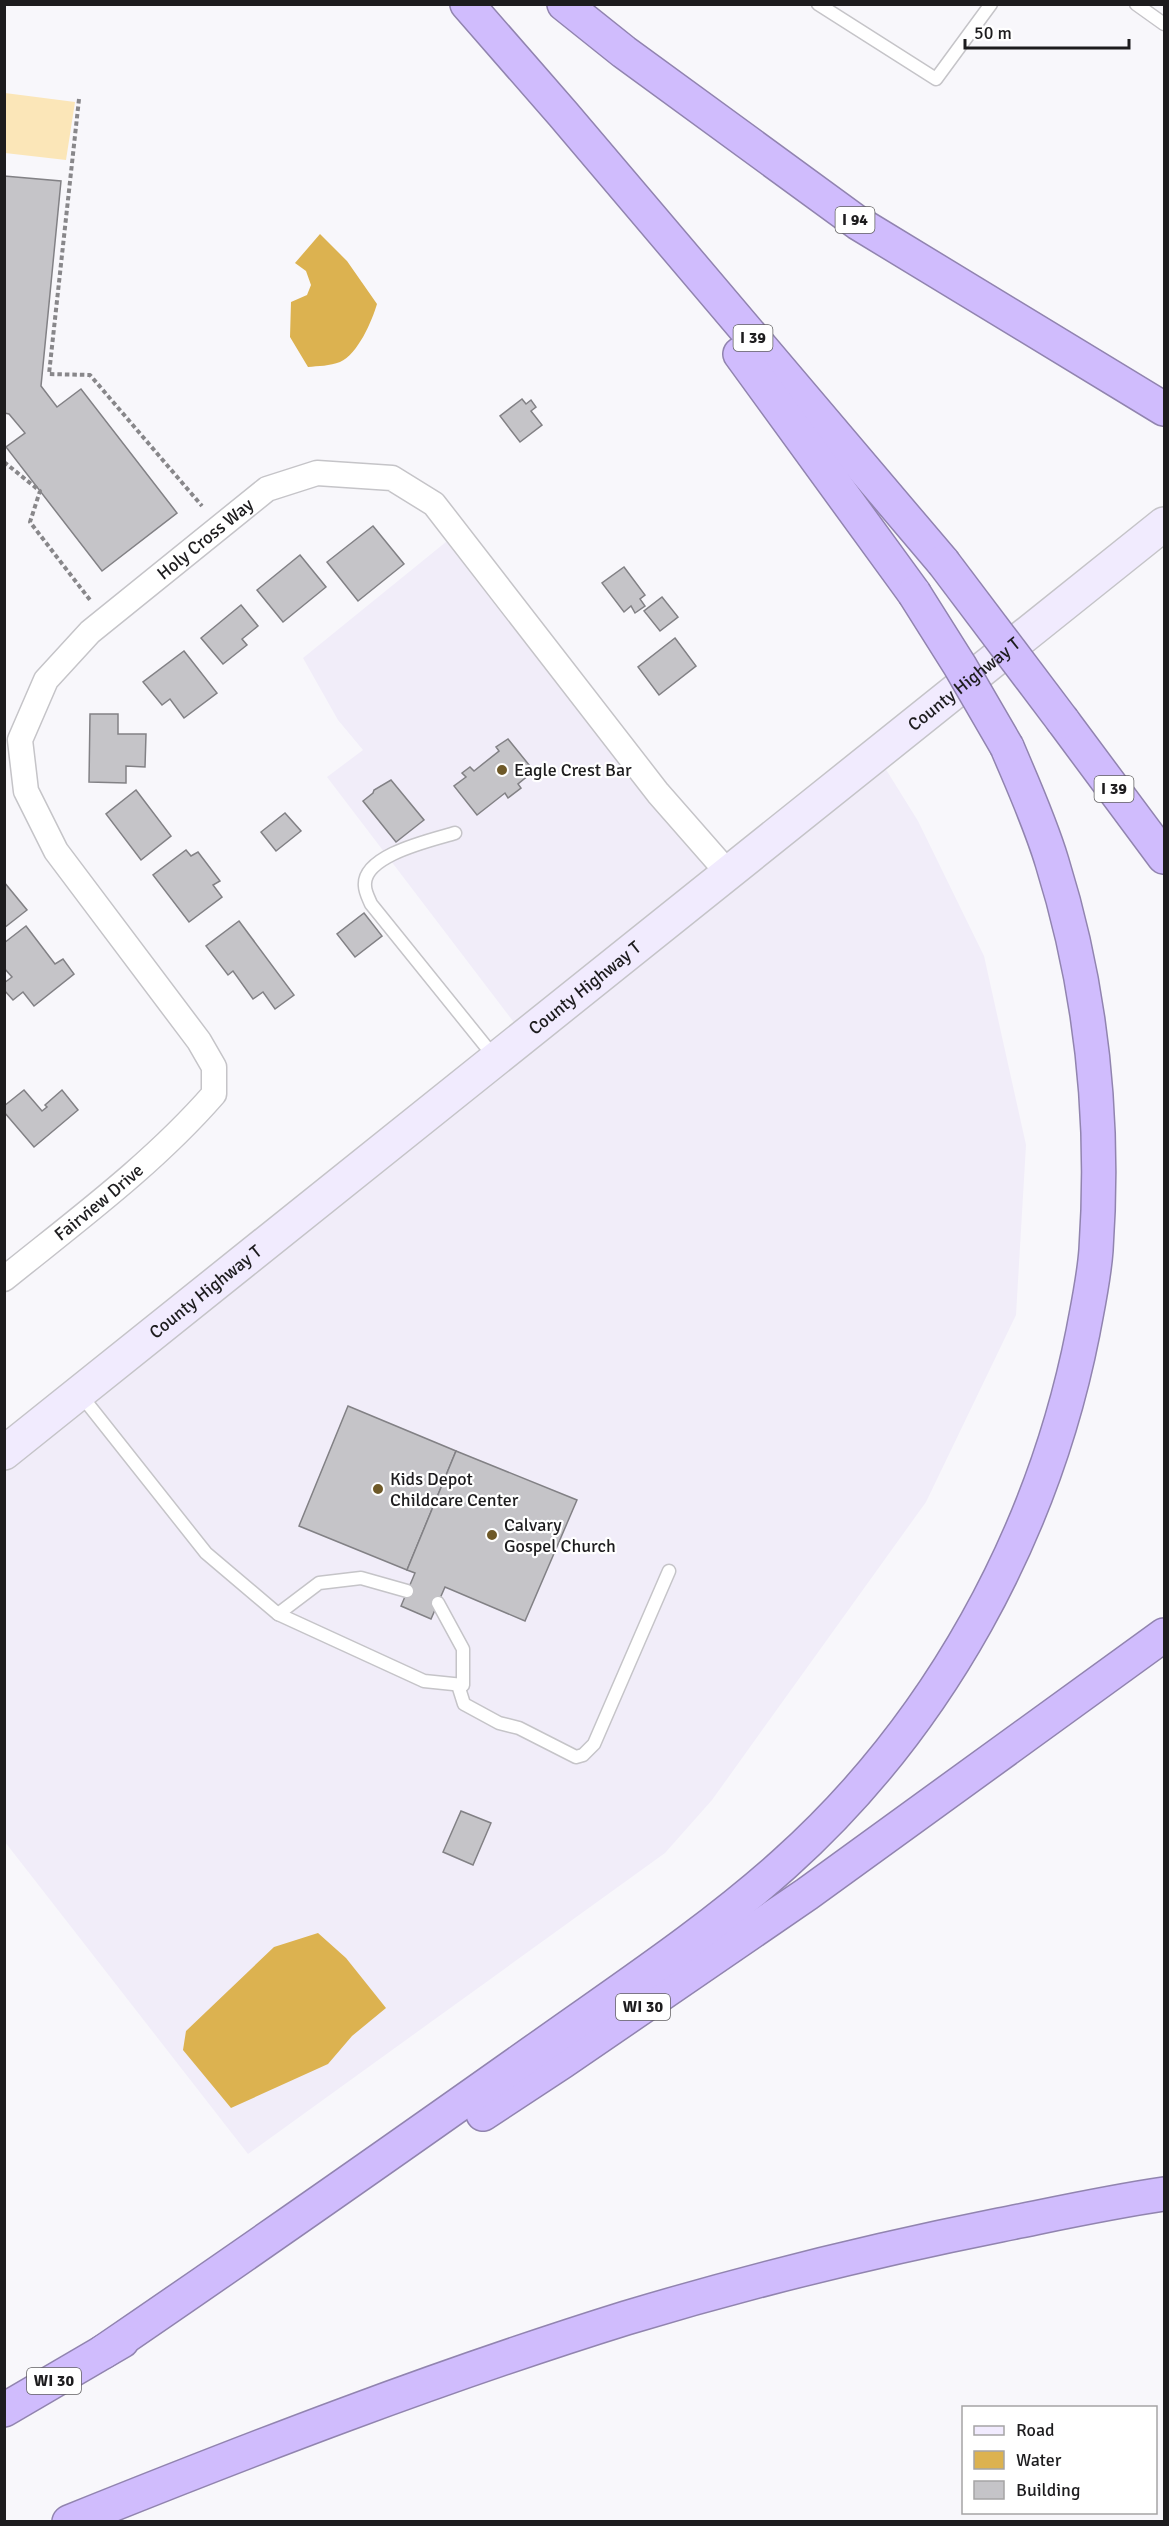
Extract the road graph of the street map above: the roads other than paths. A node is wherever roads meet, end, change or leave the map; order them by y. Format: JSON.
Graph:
{"nodes":[{"id":1,"x":467,"y":4,"type":"edge"},
{"id":2,"x":564,"y":4,"type":"edge"},
{"id":3,"x":992,"y":4,"type":"edge"},
{"id":4,"x":1136,"y":4,"type":"edge"},
{"id":5,"x":822,"y":6,"type":"edge"},
{"id":6,"x":1164,"y":24,"type":"edge"},
{"id":7,"x":563,"y":114,"type":"junction"},
{"id":8,"x":1164,"y":409,"type":"edge"},
{"id":9,"x":1164,"y":524,"type":"edge"},
{"id":10,"x":455,"y":832,"type":"dead end"},
{"id":11,"x":1164,"y":857,"type":"edge"},
{"id":12,"x":729,"y":874,"type":"junction"},
{"id":13,"x":496,"y":1060,"type":"junction"},
{"id":14,"x":189,"y":1123,"type":"joint"},
{"id":15,"x":4,"y":1279,"type":"edge"},
{"id":16,"x":79,"y":1393,"type":"junction"},
{"id":17,"x":4,"y":1453,"type":"edge"},
{"id":18,"x":669,"y":1571,"type":"dead end"},
{"id":19,"x":407,"y":1591,"type":"dead end"},
{"id":20,"x":438,"y":1603,"type":"dead end"},
{"id":21,"x":278,"y":1614,"type":"junction"},
{"id":22,"x":1164,"y":1635,"type":"edge"},
{"id":23,"x":458,"y":1685,"type":"junction"},
{"id":24,"x":1164,"y":2194,"type":"edge"},
{"id":25,"x":103,"y":2352,"type":"junction"},
{"id":26,"x":4,"y":2410,"type":"edge"},
{"id":27,"x":69,"y":2522,"type":"edge"}],
"edges":[{"from":1,"to":7,"type":"highway","number":"I 39"},
{"from":2,"to":8,"type":"highway","number":"I 94"},
{"from":3,"to":5,"type":"lane"},
{"from":4,"to":6,"type":"lane"},
{"from":7,"to":11,"type":"highway","number":"I 39","bridge":true},
{"from":7,"to":25,"type":"highway","bridge":true},
{"from":9,"to":12,"type":"main road","name":"County Highway T"},
{"from":10,"to":13,"type":"lane"},
{"from":12,"to":13,"type":"main road","name":"County Highway T"},
{"from":12,"to":14,"type":"street","name":"Holy Cross Way"},
{"from":13,"to":16,"type":"main road","name":"County Highway T"},
{"from":14,"to":15,"type":"street","name":"Fairview Drive"},
{"from":16,"to":17,"type":"main road","name":"County Highway T"},
{"from":16,"to":21,"type":"lane"},
{"from":18,"to":23,"type":"lane"},
{"from":19,"to":21,"type":"lane"},
{"from":20,"to":23,"type":"lane"},
{"from":21,"to":23,"type":"lane"},
{"from":22,"to":25,"type":"highway","number":"WI 30"},
{"from":24,"to":27,"type":"highway"},
{"from":25,"to":26,"type":"highway","number":"WI 30"}]}
